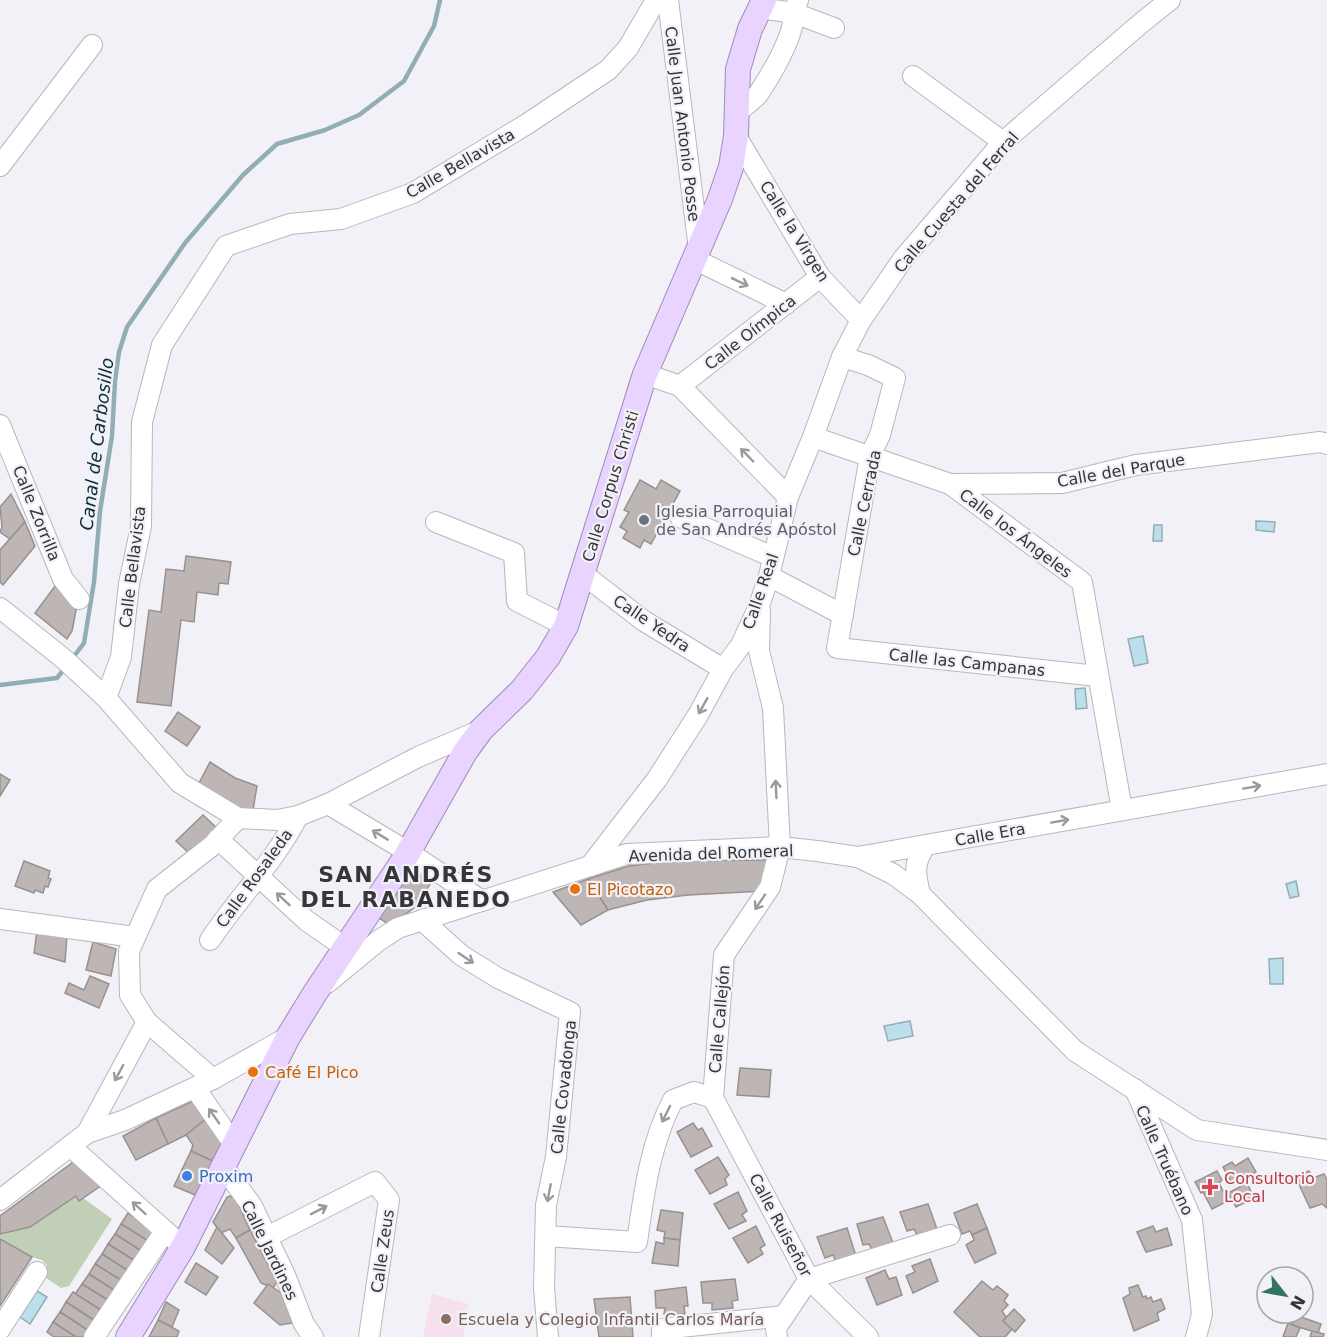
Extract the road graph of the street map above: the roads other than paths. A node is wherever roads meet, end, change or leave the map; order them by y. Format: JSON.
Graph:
{"nodes":[{"id":1,"x":656,"y":0,"type":"edge"},
{"id":2,"x":668,"y":0,"type":"edge"},
{"id":3,"x":1170,"y":0,"type":"edge"},
{"id":4,"x":762,"y":4,"type":"edge"},
{"id":5,"x":796,"y":7,"type":"edge"},
{"id":6,"x":834,"y":28,"type":"dead end"},
{"id":7,"x":92,"y":45,"type":"dead end"},
{"id":8,"x":913,"y":76,"type":"dead end"},
{"id":9,"x":737,"y":112,"type":"junction"},
{"id":10,"x":736,"y":136,"type":"junction"},
{"id":11,"x":1004,"y":142,"type":"junction"},
{"id":12,"x":0,"y":166,"type":"edge"},
{"id":13,"x":697,"y":254,"type":"junction"},
{"id":14,"x":820,"y":277,"type":"junction"},
{"id":15,"x":786,"y":304,"type":"junction"},
{"id":16,"x":861,"y":320,"type":"junction"},
{"id":17,"x":842,"y":357,"type":"junction"},
{"id":18,"x":645,"y":374,"type":"junction"},
{"id":19,"x":680,"y":386,"type":"junction"},
{"id":20,"x":0,"y":425,"type":"edge"},
{"id":21,"x":813,"y":437,"type":"junction"},
{"id":22,"x":1327,"y":444,"type":"edge"},
{"id":23,"x":870,"y":456,"type":"junction"},
{"id":24,"x":951,"y":484,"type":"junction"},
{"id":25,"x":788,"y":497,"type":"junction"},
{"id":26,"x":680,"y":517,"type":"dead end"},
{"id":27,"x":436,"y":522,"type":"dead end"},
{"id":28,"x":771,"y":567,"type":"junction"},
{"id":29,"x":583,"y":574,"type":"junction"},
{"id":30,"x":79,"y":599,"type":"dead end"},
{"id":31,"x":761,"y":600,"type":"junction"},
{"id":32,"x":0,"y":608,"type":"edge"},
{"id":33,"x":843,"y":615,"type":"junction"},
{"id":34,"x":566,"y":626,"type":"junction"},
{"id":35,"x":837,"y":648,"type":"joint"},
{"id":36,"x":723,"y":669,"type":"junction"},
{"id":37,"x":1098,"y":676,"type":"junction"},
{"id":38,"x":106,"y":698,"type":"junction"},
{"id":39,"x":481,"y":730,"type":"junction"},
{"id":40,"x":434,"y":750,"type":"junction"},
{"id":41,"x":458,"y":764,"type":"junction"},
{"id":42,"x":1327,"y":774,"type":"edge"},
{"id":43,"x":328,"y":804,"type":"junction"},
{"id":44,"x":1122,"y":810,"type":"junction"},
{"id":45,"x":298,"y":816,"type":"junction"},
{"id":46,"x":238,"y":818,"type":"junction"},
{"id":47,"x":218,"y":839,"type":"junction"},
{"id":48,"x":926,"y":845,"type":"junction"},
{"id":49,"x":780,"y":848,"type":"junction"},
{"id":50,"x":408,"y":852,"type":"junction"},
{"id":51,"x":858,"y":857,"type":"junction"},
{"id":52,"x":590,"y":866,"type":"junction"},
{"id":53,"x":257,"y":875,"type":"junction"},
{"id":54,"x":920,"y":894,"type":"junction"},
{"id":55,"x":482,"y":901,"type":"junction"},
{"id":56,"x":0,"y":919,"type":"edge"},
{"id":57,"x":422,"y":920,"type":"junction"},
{"id":58,"x":369,"y":934,"type":"junction"},
{"id":59,"x":135,"y":937,"type":"junction"},
{"id":60,"x":210,"y":940,"type":"dead end"},
{"id":61,"x":346,"y":948,"type":"junction"},
{"id":62,"x":315,"y":993,"type":"junction"},
{"id":63,"x":147,"y":1022,"type":"junction"},
{"id":64,"x":288,"y":1037,"type":"junction"},
{"id":65,"x":213,"y":1079,"type":"junction"},
{"id":66,"x":195,"y":1088,"type":"junction"},
{"id":67,"x":1135,"y":1089,"type":"junction"},
{"id":68,"x":713,"y":1098,"type":"junction"},
{"id":69,"x":87,"y":1133,"type":"junction"},
{"id":70,"x":233,"y":1143,"type":"junction"},
{"id":71,"x":70,"y":1146,"type":"junction"},
{"id":72,"x":1327,"y":1150,"type":"edge"},
{"id":73,"x":222,"y":1166,"type":"junction"},
{"id":74,"x":0,"y":1200,"type":"edge"},
{"id":75,"x":950,"y":1235,"type":"dead end"},
{"id":76,"x":546,"y":1236,"type":"junction"},
{"id":77,"x":267,"y":1237,"type":"junction"},
{"id":78,"x":174,"y":1239,"type":"junction"},
{"id":79,"x":37,"y":1272,"type":"dead end"},
{"id":80,"x":809,"y":1280,"type":"junction"},
{"id":81,"x":784,"y":1316,"type":"junction"},
{"id":82,"x":0,"y":1329,"type":"edge"},
{"id":83,"x":94,"y":1337,"type":"edge"},
{"id":84,"x":128,"y":1337,"type":"edge"},
{"id":85,"x":313,"y":1337,"type":"edge"},
{"id":86,"x":369,"y":1337,"type":"edge"},
{"id":87,"x":548,"y":1337,"type":"edge"},
{"id":88,"x":662,"y":1337,"type":"edge"},
{"id":89,"x":777,"y":1337,"type":"edge"},
{"id":90,"x":868,"y":1337,"type":"edge"},
{"id":91,"x":1196,"y":1337,"type":"edge"}],
"edges":[{"from":1,"to":38,"type":"street","name":"Calle Bellavista"},
{"from":2,"to":13,"type":"street","name":"Calle Juan Antonio Posse"},
{"from":3,"to":11,"type":"street","name":"Calle Cuesta del Ferral"},
{"from":4,"to":5,"type":"street"},
{"from":4,"to":9,"type":"main road","name":"Calle Corpus Christi"},
{"from":5,"to":6,"type":"street"},
{"from":5,"to":9,"type":"street"},
{"from":7,"to":12,"type":"street"},
{"from":8,"to":11,"type":"street"},
{"from":9,"to":10,"type":"main road","name":"Calle Corpus Christi"},
{"from":10,"to":13,"type":"main road","name":"Calle Corpus Christi"},
{"from":10,"to":14,"type":"street","name":"Calle la Virgen"},
{"from":11,"to":16,"type":"street","name":"Calle Cuesta del Ferral"},
{"from":13,"to":15,"type":"street","one_way":true},
{"from":13,"to":18,"type":"main road","name":"Calle Corpus Christi"},
{"from":14,"to":15,"type":"street","name":"Calle Oímpica"},
{"from":14,"to":16,"type":"street","name":"Calle la Virgen"},
{"from":15,"to":19,"type":"street","name":"Calle Oímpica"},
{"from":16,"to":17,"type":"street","name":"Calle Real"},
{"from":17,"to":21,"type":"street","name":"Calle Real"},
{"from":17,"to":23,"type":"street","name":"Calle Cerrada"},
{"from":18,"to":19,"type":"street"},
{"from":18,"to":29,"type":"main road","name":"Calle Corpus Christi"},
{"from":25,"to":19,"type":"street","one_way":true},
{"from":20,"to":30,"type":"street","name":"Calle Zorrilla"},
{"from":21,"to":23,"type":"street","name":"Calle del Parque"},
{"from":21,"to":25,"type":"street","name":"Calle Real"},
{"from":22,"to":24,"type":"street","name":"Calle del Parque"},
{"from":23,"to":24,"type":"street","name":"Calle del Parque"},
{"from":23,"to":33,"type":"street","name":"Calle Cerrada"},
{"from":24,"to":37,"type":"street","name":"Calle los Ángeles"},
{"from":25,"to":28,"type":"street","name":"Calle Real"},
{"from":26,"to":28,"type":"street"},
{"from":27,"to":34,"type":"street"},
{"from":28,"to":31,"type":"street","name":"Calle Real"},
{"from":28,"to":33,"type":"street"},
{"from":29,"to":34,"type":"main road","name":"Calle Corpus Christi"},
{"from":29,"to":36,"type":"street","name":"Calle Yedra"},
{"from":31,"to":36,"type":"street","name":"Calle Real"},
{"from":49,"to":31,"type":"street","name":"Calle Callejón","one_way":true},
{"from":32,"to":38,"type":"street"},
{"from":33,"to":35,"type":"street","name":"Calle Cerrada"},
{"from":34,"to":39,"type":"main road","name":"Calle Corpus Christi"},
{"from":35,"to":37,"type":"street","name":"Calle las Campanas"},
{"from":36,"to":52,"type":"street","name":"Calle Real","one_way":true},
{"from":37,"to":44,"type":"street"},
{"from":38,"to":46,"type":"street"},
{"from":39,"to":40,"type":"street"},
{"from":39,"to":41,"type":"main road","name":"Calle Corpus Christi"},
{"from":40,"to":41,"type":"street"},
{"from":40,"to":43,"type":"street"},
{"from":41,"to":50,"type":"main road","name":"Calle Corpus Christi"},
{"from":44,"to":42,"type":"street","name":"Calle Era","one_way":true},
{"from":43,"to":45,"type":"street"},
{"from":50,"to":43,"type":"street","one_way":true},
{"from":48,"to":44,"type":"street","name":"Calle Era","one_way":true},
{"from":45,"to":46,"type":"street"},
{"from":45,"to":53,"type":"street","name":"Calle Rosaleda"},
{"from":46,"to":47,"type":"street"},
{"from":47,"to":53,"type":"street"},
{"from":47,"to":59,"type":"street"},
{"from":48,"to":51,"type":"street","name":"Calle Era"},
{"from":48,"to":54,"type":"street"},
{"from":49,"to":51,"type":"street","name":"Avenida del Romeral"},
{"from":49,"to":52,"type":"street","name":"Avenida del Romeral"},
{"from":49,"to":68,"type":"street","name":"Calle Callejón","one_way":true},
{"from":50,"to":55,"type":"street"},
{"from":50,"to":58,"type":"main road","name":"Calle Corpus Christi"},
{"from":51,"to":54,"type":"street","name":"Avenida del Romeral"},
{"from":52,"to":55,"type":"street","name":"Avenida del Romeral"},
{"from":53,"to":60,"type":"street","name":"Calle Rosaleda"},
{"from":61,"to":53,"type":"street","one_way":true},
{"from":54,"to":67,"type":"street","name":"Avenida del Romeral"},
{"from":55,"to":57,"type":"street","name":"Avenida del Romeral"},
{"from":56,"to":59,"type":"street"},
{"from":57,"to":58,"type":"street","name":"Avenida del Romeral"},
{"from":57,"to":76,"type":"street","name":"Calle Covadonga","one_way":true},
{"from":58,"to":61,"type":"main road","name":"Calle Corpus Christi"},
{"from":58,"to":62,"type":"street","name":"Avenida del Romeral"},
{"from":59,"to":63,"type":"street"},
{"from":61,"to":62,"type":"main road","name":"Calle Corpus Christi"},
{"from":62,"to":64,"type":"main road","name":"Calle Corpus Christi"},
{"from":63,"to":65,"type":"street"},
{"from":63,"to":69,"type":"street","one_way":true},
{"from":64,"to":65,"type":"street"},
{"from":64,"to":70,"type":"main road","name":"Calle Corpus Christi"},
{"from":65,"to":66,"type":"street"},
{"from":66,"to":69,"type":"street"},
{"from":70,"to":66,"type":"street","one_way":true},
{"from":67,"to":72,"type":"street","name":"Avenida del Romeral"},
{"from":67,"to":91,"type":"street","name":"Calle Truébano"},
{"from":68,"to":76,"type":"street","one_way":true},
{"from":68,"to":80,"type":"street","name":"Calle Ruiseñor"},
{"from":69,"to":71,"type":"street"},
{"from":70,"to":73,"type":"main road","name":"Calle Corpus Christi"},
{"from":71,"to":74,"type":"street"},
{"from":78,"to":71,"type":"street","one_way":true},
{"from":73,"to":77,"type":"street","name":"Calle Jardines"},
{"from":73,"to":78,"type":"main road","name":"Calle Corpus Christi"},
{"from":75,"to":80,"type":"street"},
{"from":76,"to":87,"type":"street","name":"Calle Covadonga"},
{"from":77,"to":85,"type":"street","name":"Calle Jardines"},
{"from":77,"to":86,"type":"street","name":"Calle Zeus","one_way":true},
{"from":78,"to":83,"type":"street"},
{"from":78,"to":84,"type":"main road","name":"Calle Corpus Christi"},
{"from":79,"to":82,"type":"street"},
{"from":80,"to":81,"type":"street"},
{"from":80,"to":90,"type":"street","name":"Calle Ruiseñor"},
{"from":81,"to":88,"type":"street"},
{"from":81,"to":89,"type":"street"}]}
